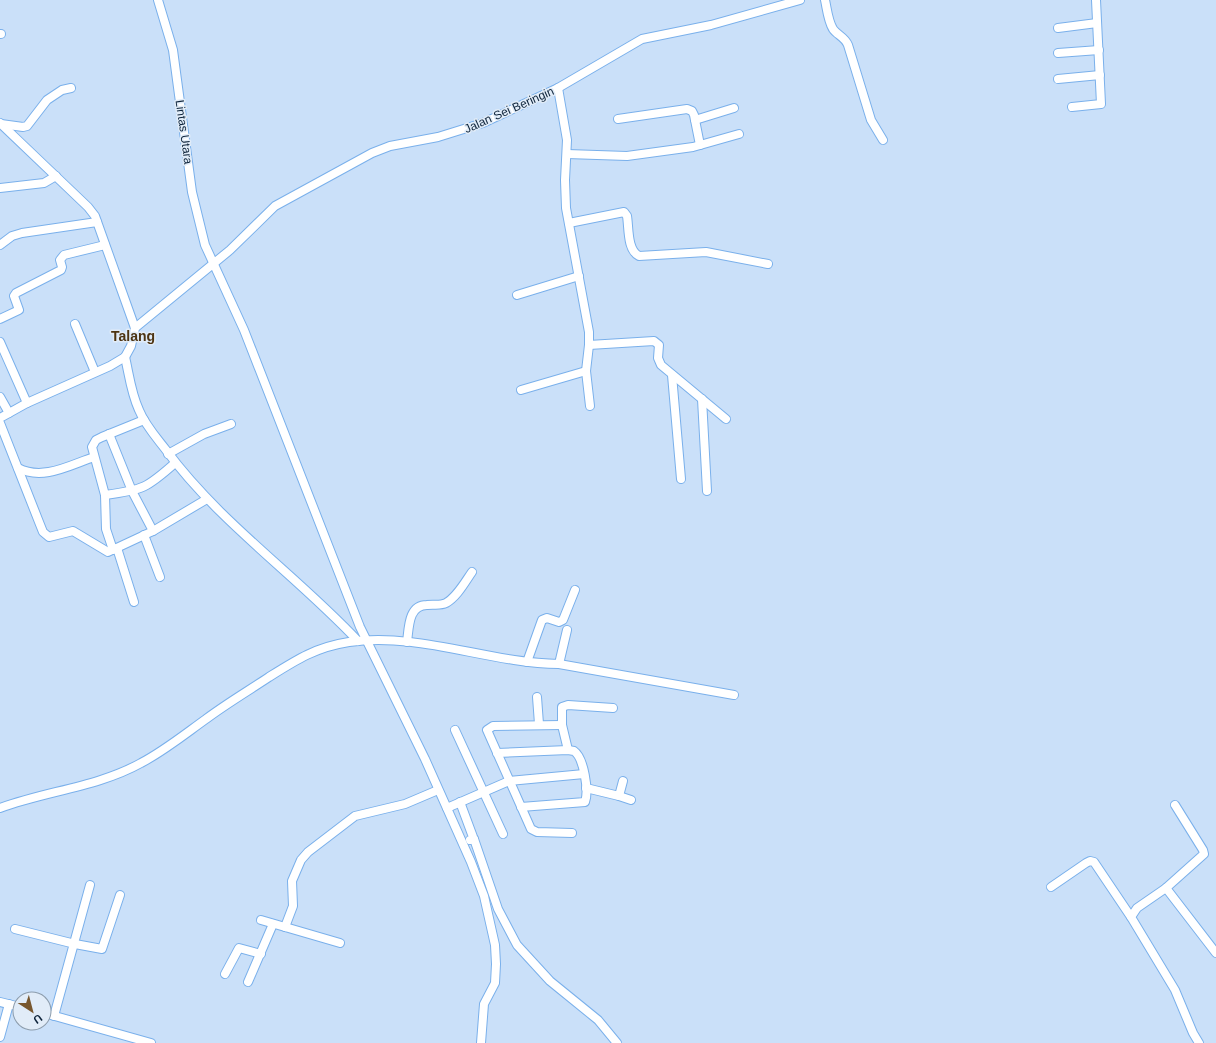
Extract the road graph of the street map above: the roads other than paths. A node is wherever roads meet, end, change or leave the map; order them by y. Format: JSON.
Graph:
{"nodes":[{"id":1,"x":158,"y":0,"type":"edge"},
{"id":2,"x":800,"y":0,"type":"edge"},
{"id":3,"x":825,"y":0,"type":"edge"},
{"id":4,"x":1096,"y":0,"type":"edge"},
{"id":5,"x":1097,"y":23,"type":"junction"},
{"id":6,"x":1058,"y":28,"type":"dead end"},
{"id":7,"x":1098,"y":50,"type":"junction"},
{"id":8,"x":1058,"y":53,"type":"dead end"},
{"id":9,"x":1100,"y":76,"type":"junction"},
{"id":10,"x":1058,"y":79,"type":"dead end"},
{"id":11,"x":70,"y":88,"type":"dead end"},
{"id":12,"x":558,"y":88,"type":"junction"},
{"id":13,"x":1072,"y":107,"type":"dead end"},
{"id":14,"x":734,"y":108,"type":"dead end"},
{"id":15,"x":618,"y":119,"type":"dead end"},
{"id":16,"x":695,"y":120,"type":"junction"},
{"id":17,"x":1,"y":123,"type":"edge"},
{"id":18,"x":739,"y":134,"type":"dead end"},
{"id":19,"x":883,"y":140,"type":"dead end"},
{"id":20,"x":700,"y":145,"type":"junction"},
{"id":21,"x":567,"y":154,"type":"junction"},
{"id":22,"x":56,"y":176,"type":"junction"},
{"id":23,"x":0,"y":188,"type":"edge"},
{"id":24,"x":98,"y":222,"type":"junction"},
{"id":25,"x":569,"y":223,"type":"junction"},
{"id":26,"x":0,"y":245,"type":"edge"},
{"id":27,"x":105,"y":245,"type":"junction"},
{"id":28,"x":214,"y":263,"type":"junction"},
{"id":29,"x":768,"y":264,"type":"dead end"},
{"id":30,"x":579,"y":276,"type":"junction"},
{"id":31,"x":517,"y":295,"type":"dead end"},
{"id":32,"x":0,"y":318,"type":"edge"},
{"id":33,"x":75,"y":324,"type":"dead end"},
{"id":34,"x":135,"y":328,"type":"junction"},
{"id":35,"x":0,"y":342,"type":"edge"},
{"id":36,"x":589,"y":345,"type":"junction"},
{"id":37,"x":125,"y":357,"type":"junction"},
{"id":38,"x":586,"y":370,"type":"junction"},
{"id":39,"x":95,"y":372,"type":"junction"},
{"id":40,"x":672,"y":375,"type":"junction"},
{"id":41,"x":521,"y":390,"type":"dead end"},
{"id":42,"x":0,"y":397,"type":"edge"},
{"id":43,"x":702,"y":399,"type":"junction"},
{"id":44,"x":27,"y":403,"type":"junction"},
{"id":45,"x":590,"y":406,"type":"dead end"},
{"id":46,"x":9,"y":413,"type":"junction"},
{"id":47,"x":0,"y":418,"type":"edge"},
{"id":48,"x":144,"y":420,"type":"junction"},
{"id":49,"x":726,"y":420,"type":"dead end"},
{"id":50,"x":0,"y":422,"type":"edge"},
{"id":51,"x":231,"y":424,"type":"dead end"},
{"id":52,"x":109,"y":434,"type":"junction"},
{"id":53,"x":168,"y":454,"type":"junction"},
{"id":54,"x":94,"y":457,"type":"junction"},
{"id":55,"x":175,"y":463,"type":"junction"},
{"id":56,"x":18,"y":468,"type":"junction"},
{"id":57,"x":681,"y":479,"type":"dead end"},
{"id":58,"x":132,"y":491,"type":"junction"},
{"id":59,"x":707,"y":491,"type":"dead end"},
{"id":60,"x":105,"y":495,"type":"junction"},
{"id":61,"x":207,"y":499,"type":"junction"},
{"id":62,"x":153,"y":531,"type":"junction"},
{"id":63,"x":144,"y":535,"type":"junction"},
{"id":64,"x":115,"y":549,"type":"junction"},
{"id":65,"x":472,"y":572,"type":"dead end"},
{"id":66,"x":160,"y":577,"type":"dead end"},
{"id":67,"x":575,"y":590,"type":"dead end"},
{"id":68,"x":134,"y":602,"type":"dead end"},
{"id":69,"x":567,"y":630,"type":"dead end"},
{"id":70,"x":362,"y":641,"type":"junction"},
{"id":71,"x":407,"y":642,"type":"junction"},
{"id":72,"x":527,"y":662,"type":"junction"},
{"id":73,"x":559,"y":664,"type":"junction"},
{"id":74,"x":734,"y":695,"type":"dead end"},
{"id":75,"x":537,"y":697,"type":"dead end"},
{"id":76,"x":613,"y":708,"type":"dead end"},
{"id":77,"x":539,"y":724,"type":"junction"},
{"id":78,"x":562,"y":725,"type":"junction"},
{"id":79,"x":455,"y":730,"type":"dead end"},
{"id":80,"x":568,"y":750,"type":"junction"},
{"id":81,"x":497,"y":753,"type":"junction"},
{"id":82,"x":584,"y":774,"type":"junction"},
{"id":83,"x":509,"y":781,"type":"junction"},
{"id":84,"x":623,"y":781,"type":"dead end"},
{"id":85,"x":586,"y":788,"type":"junction"},
{"id":86,"x":438,"y":790,"type":"junction"},
{"id":87,"x":484,"y":792,"type":"junction"},
{"id":88,"x":619,"y":796,"type":"junction"},
{"id":89,"x":631,"y":800,"type":"dead end"},
{"id":90,"x":460,"y":802,"type":"junction"},
{"id":91,"x":1175,"y":806,"type":"dead end"},
{"id":92,"x":521,"y":807,"type":"junction"},
{"id":93,"x":0,"y":808,"type":"edge"},
{"id":94,"x":447,"y":808,"type":"junction"},
{"id":95,"x":572,"y":833,"type":"dead end"},
{"id":96,"x":503,"y":834,"type":"dead end"},
{"id":97,"x":474,"y":839,"type":"junction"},
{"id":98,"x":463,"y":844,"type":"junction"},
{"id":99,"x":90,"y":885,"type":"dead end"},
{"id":100,"x":1051,"y":887,"type":"dead end"},
{"id":101,"x":1166,"y":888,"type":"junction"},
{"id":102,"x":120,"y":895,"type":"dead end"},
{"id":103,"x":1131,"y":917,"type":"junction"},
{"id":104,"x":261,"y":920,"type":"dead end"},
{"id":105,"x":274,"y":924,"type":"junction"},
{"id":106,"x":285,"y":927,"type":"junction"},
{"id":107,"x":16,"y":929,"type":"dead end"},
{"id":108,"x":340,"y":943,"type":"dead end"},
{"id":109,"x":75,"y":944,"type":"junction"},
{"id":110,"x":1216,"y":953,"type":"edge"},
{"id":111,"x":261,"y":954,"type":"junction"},
{"id":112,"x":224,"y":974,"type":"dead end"},
{"id":113,"x":248,"y":982,"type":"dead end"},
{"id":114,"x":0,"y":1002,"type":"edge"},
{"id":115,"x":9,"y":1004,"type":"junction"},
{"id":116,"x":12,"y":1005,"type":"edge"},
{"id":117,"x":54,"y":1016,"type":"joint"},
{"id":118,"x":0,"y":1037,"type":"edge"},
{"id":119,"x":151,"y":1043,"type":"edge"},
{"id":120,"x":481,"y":1043,"type":"edge"},
{"id":121,"x":617,"y":1043,"type":"edge"},
{"id":122,"x":1199,"y":1043,"type":"edge"}],
"edges":[{"from":1,"to":28,"type":"street","name":"Lintas Utara"},
{"from":2,"to":12,"type":"street","name":"Jalan Sei Beringin"},
{"from":3,"to":19,"type":"street"},
{"from":4,"to":5,"type":"street"},
{"from":5,"to":6,"type":"street"},
{"from":5,"to":7,"type":"street"},
{"from":7,"to":8,"type":"street"},
{"from":7,"to":9,"type":"street"},
{"from":9,"to":10,"type":"street"},
{"from":9,"to":13,"type":"street"},
{"from":11,"to":17,"type":"street"},
{"from":12,"to":21,"type":"street"},
{"from":12,"to":28,"type":"street","name":"Jalan Sei Beringin"},
{"from":14,"to":16,"type":"street"},
{"from":15,"to":16,"type":"street"},
{"from":16,"to":20,"type":"street"},
{"from":17,"to":22,"type":"street"},
{"from":18,"to":20,"type":"street"},
{"from":20,"to":21,"type":"street"},
{"from":21,"to":25,"type":"street"},
{"from":22,"to":23,"type":"street"},
{"from":22,"to":24,"type":"street"},
{"from":24,"to":26,"type":"street"},
{"from":24,"to":27,"type":"street"},
{"from":25,"to":29,"type":"street"},
{"from":25,"to":30,"type":"street"},
{"from":27,"to":32,"type":"street"},
{"from":27,"to":34,"type":"street"},
{"from":28,"to":34,"type":"street","name":"Jalan Sei Beringin"},
{"from":28,"to":70,"type":"street","name":"Lintas Utara"},
{"from":30,"to":31,"type":"street"},
{"from":30,"to":36,"type":"street"},
{"from":33,"to":39,"type":"street"},
{"from":34,"to":37,"type":"street"},
{"from":35,"to":44,"type":"street"},
{"from":36,"to":38,"type":"street"},
{"from":36,"to":40,"type":"street"},
{"from":37,"to":39,"type":"street"},
{"from":37,"to":48,"type":"street"},
{"from":38,"to":41,"type":"street"},
{"from":38,"to":45,"type":"street"},
{"from":39,"to":44,"type":"street"},
{"from":40,"to":43,"type":"street"},
{"from":40,"to":57,"type":"street"},
{"from":42,"to":46,"type":"street"},
{"from":43,"to":49,"type":"street"},
{"from":43,"to":59,"type":"street"},
{"from":44,"to":46,"type":"street"},
{"from":46,"to":47,"type":"street"},
{"from":48,"to":52,"type":"street"},
{"from":48,"to":53,"type":"street"},
{"from":50,"to":56,"type":"street"},
{"from":51,"to":53,"type":"street"},
{"from":52,"to":54,"type":"street"},
{"from":52,"to":58,"type":"street"},
{"from":53,"to":55,"type":"street"},
{"from":54,"to":56,"type":"street"},
{"from":54,"to":60,"type":"street"},
{"from":55,"to":58,"type":"street"},
{"from":55,"to":61,"type":"street"},
{"from":56,"to":64,"type":"street"},
{"from":58,"to":60,"type":"street"},
{"from":58,"to":62,"type":"street"},
{"from":60,"to":64,"type":"street"},
{"from":61,"to":62,"type":"street"},
{"from":61,"to":70,"type":"street"},
{"from":62,"to":63,"type":"street"},
{"from":63,"to":64,"type":"street"},
{"from":63,"to":66,"type":"street"},
{"from":64,"to":68,"type":"street"},
{"from":65,"to":71,"type":"street"},
{"from":67,"to":72,"type":"street"},
{"from":69,"to":73,"type":"street"},
{"from":70,"to":71,"type":"street"},
{"from":70,"to":86,"type":"street"},
{"from":70,"to":93,"type":"street"},
{"from":71,"to":72,"type":"street"},
{"from":72,"to":73,"type":"street"},
{"from":73,"to":74,"type":"street"},
{"from":75,"to":77,"type":"street"},
{"from":76,"to":78,"type":"street"},
{"from":77,"to":78,"type":"street"},
{"from":77,"to":81,"type":"street"},
{"from":78,"to":80,"type":"street"},
{"from":79,"to":87,"type":"street"},
{"from":80,"to":81,"type":"street"},
{"from":80,"to":82,"type":"street"},
{"from":81,"to":83,"type":"street"},
{"from":82,"to":83,"type":"street"},
{"from":82,"to":85,"type":"street"},
{"from":83,"to":87,"type":"street"},
{"from":83,"to":92,"type":"street"},
{"from":84,"to":88,"type":"street"},
{"from":85,"to":88,"type":"street"},
{"from":85,"to":92,"type":"street"},
{"from":86,"to":94,"type":"street"},
{"from":86,"to":106,"type":"street"},
{"from":87,"to":90,"type":"street"},
{"from":87,"to":96,"type":"street"},
{"from":88,"to":89,"type":"street"},
{"from":90,"to":94,"type":"street"},
{"from":90,"to":97,"type":"street"},
{"from":91,"to":101,"type":"street"},
{"from":92,"to":95,"type":"street"},
{"from":94,"to":98,"type":"street"},
{"from":97,"to":98,"type":"street"},
{"from":97,"to":121,"type":"street"},
{"from":98,"to":120,"type":"street"},
{"from":99,"to":109,"type":"street"},
{"from":100,"to":103,"type":"street"},
{"from":101,"to":103,"type":"street"},
{"from":101,"to":110,"type":"street"},
{"from":102,"to":109,"type":"street"},
{"from":103,"to":122,"type":"street"},
{"from":104,"to":105,"type":"street"},
{"from":105,"to":106,"type":"street"},
{"from":105,"to":111,"type":"street"},
{"from":106,"to":108,"type":"street"},
{"from":107,"to":109,"type":"street"},
{"from":109,"to":117,"type":"street"},
{"from":111,"to":112,"type":"street"},
{"from":111,"to":113,"type":"street"},
{"from":114,"to":115,"type":"street"},
{"from":115,"to":116,"type":"street"},
{"from":115,"to":118,"type":"street"},
{"from":117,"to":119,"type":"street"}]}
